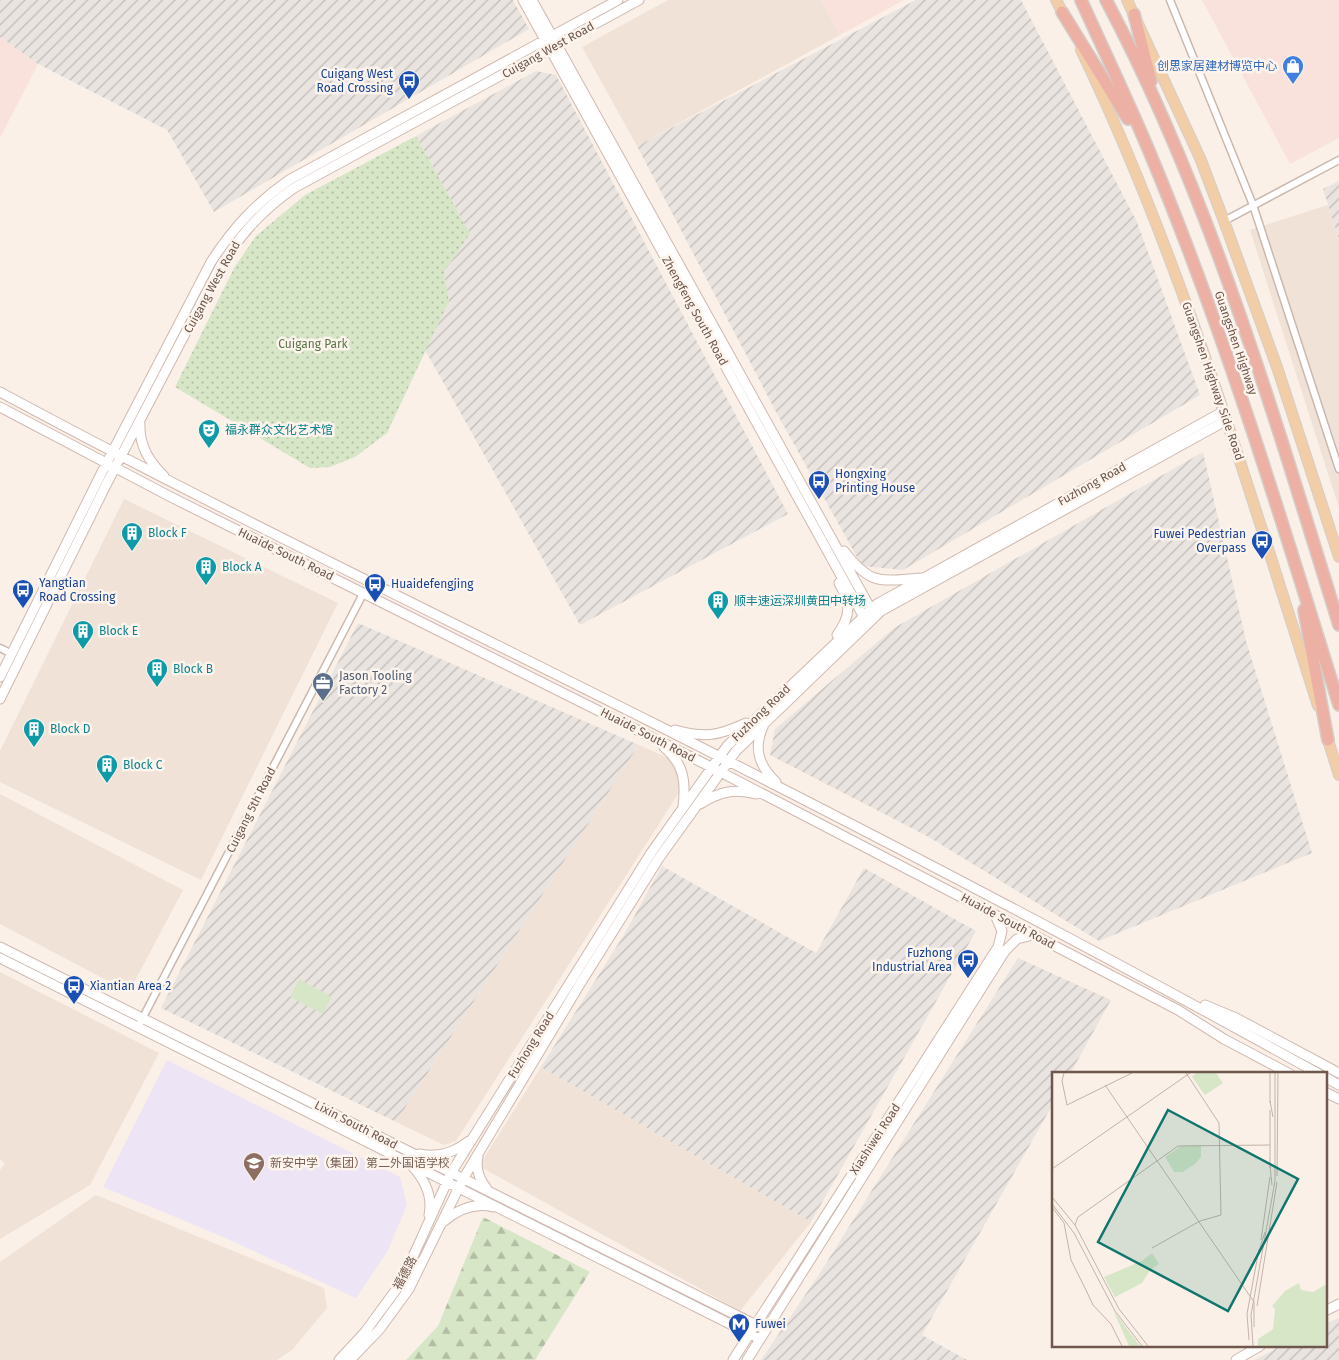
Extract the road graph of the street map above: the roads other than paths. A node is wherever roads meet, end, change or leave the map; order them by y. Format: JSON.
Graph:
{"nodes":[{"id":1,"x":523,"y":0,"type":"edge"},
{"id":2,"x":532,"y":0,"type":"edge"},
{"id":3,"x":618,"y":0,"type":"edge"},
{"id":4,"x":639,"y":0,"type":"edge"},
{"id":5,"x":1056,"y":0,"type":"edge"},
{"id":6,"x":1081,"y":0,"type":"edge"},
{"id":7,"x":1106,"y":0,"type":"edge"},
{"id":8,"x":1127,"y":0,"type":"edge"},
{"id":9,"x":1170,"y":0,"type":"edge"},
{"id":10,"x":1062,"y":12,"type":"junction"},
{"id":11,"x":1134,"y":14,"type":"junction"},
{"id":12,"x":551,"y":42,"type":"junction"},
{"id":13,"x":1159,"y":109,"type":"junction"},
{"id":14,"x":1152,"y":158,"type":"junction"},
{"id":15,"x":1339,"y":160,"type":"edge"},
{"id":16,"x":1253,"y":205,"type":"junction"},
{"id":17,"x":1224,"y":221,"type":"junction"},
{"id":18,"x":0,"y":392,"type":"edge"},
{"id":19,"x":0,"y":407,"type":"edge"},
{"id":20,"x":1226,"y":415,"type":"junction"},
{"id":21,"x":140,"y":420,"type":"junction"},
{"id":22,"x":117,"y":454,"type":"junction"},
{"id":23,"x":111,"y":466,"type":"junction"},
{"id":24,"x":1339,"y":469,"type":"edge"},
{"id":25,"x":172,"y":482,"type":"junction"},
{"id":26,"x":800,"y":502,"type":"junction"},
{"id":27,"x":828,"y":531,"type":"junction"},
{"id":28,"x":1339,"y":557,"type":"edge"},
{"id":29,"x":1296,"y":564,"type":"junction"},
{"id":30,"x":924,"y":578,"type":"junction"},
{"id":31,"x":1328,"y":590,"type":"junction"},
{"id":32,"x":364,"y":592,"type":"junction"},
{"id":33,"x":873,"y":612,"type":"junction"},
{"id":34,"x":1339,"y":613,"type":"edge"},
{"id":35,"x":865,"y":619,"type":"junction"},
{"id":36,"x":1339,"y":625,"type":"edge"},
{"id":37,"x":0,"y":648,"type":"edge"},
{"id":38,"x":826,"y":650,"type":"junction"},
{"id":39,"x":12,"y":654,"type":"junction"},
{"id":40,"x":0,"y":677,"type":"edge"},
{"id":41,"x":0,"y":699,"type":"edge"},
{"id":42,"x":1339,"y":705,"type":"edge"},
{"id":43,"x":754,"y":720,"type":"junction"},
{"id":44,"x":764,"y":723,"type":"junction"},
{"id":45,"x":660,"y":727,"type":"junction"},
{"id":46,"x":650,"y":736,"type":"junction"},
{"id":47,"x":1328,"y":740,"type":"junction"},
{"id":48,"x":719,"y":756,"type":"junction"},
{"id":49,"x":728,"y":761,"type":"junction"},
{"id":50,"x":711,"y":767,"type":"junction"},
{"id":51,"x":720,"y":772,"type":"junction"},
{"id":52,"x":1339,"y":775,"type":"edge"},
{"id":53,"x":790,"y":793,"type":"junction"},
{"id":54,"x":773,"y":799,"type":"junction"},
{"id":55,"x":683,"y":807,"type":"junction"},
{"id":56,"x":696,"y":807,"type":"junction"},
{"id":57,"x":995,"y":915,"type":"junction"},
{"id":58,"x":1034,"y":935,"type":"junction"},
{"id":59,"x":0,"y":947,"type":"edge"},
{"id":60,"x":0,"y":958,"type":"edge"},
{"id":61,"x":1167,"y":990,"type":"junction"},
{"id":62,"x":141,"y":1023,"type":"junction"},
{"id":63,"x":1286,"y":1072,"type":"edge"},
{"id":64,"x":1315,"y":1072,"type":"edge"},
{"id":65,"x":1339,"y":1072,"type":"edge"},
{"id":66,"x":1326,"y":1078,"type":"edge"},
{"id":67,"x":1339,"y":1085,"type":"edge"},
{"id":68,"x":1326,"y":1093,"type":"edge"},
{"id":69,"x":1339,"y":1100,"type":"edge"},
{"id":70,"x":480,"y":1127,"type":"junction"},
{"id":71,"x":404,"y":1149,"type":"junction"},
{"id":72,"x":479,"y":1151,"type":"junction"},
{"id":73,"x":397,"y":1156,"type":"junction"},
{"id":74,"x":449,"y":1177,"type":"junction"},
{"id":75,"x":461,"y":1183,"type":"junction"},
{"id":76,"x":493,"y":1194,"type":"junction"},
{"id":77,"x":502,"y":1209,"type":"junction"},
{"id":78,"x":426,"y":1228,"type":"junction"},
{"id":79,"x":438,"y":1228,"type":"junction"},
{"id":80,"x":1339,"y":1304,"type":"edge"},
{"id":81,"x":1326,"y":1310,"type":"edge"},
{"id":82,"x":756,"y":1325,"type":"junction"},
{"id":83,"x":766,"y":1330,"type":"junction"},
{"id":84,"x":750,"y":1334,"type":"junction"},
{"id":85,"x":760,"y":1339,"type":"junction"},
{"id":86,"x":1257,"y":1348,"type":"edge"},
{"id":87,"x":339,"y":1360,"type":"edge"},
{"id":88,"x":350,"y":1360,"type":"edge"},
{"id":89,"x":733,"y":1360,"type":"edge"},
{"id":90,"x":747,"y":1360,"type":"edge"},
{"id":91,"x":1236,"y":1360,"type":"edge"}],
"edges":[{"from":1,"to":12,"type":"main road","name":"Zhengfeng South Road"},
{"from":2,"to":12,"type":"main road","name":"Zhengfeng South Road"},
{"from":3,"to":12,"type":"main road","name":"Cuigang West Road"},
{"from":4,"to":12,"type":"main road","name":"Cuigang West Road"},
{"from":5,"to":10,"type":"main road","name":"Guangshen Highway Side Road"},
{"from":6,"to":14,"type":"highway","name":"Guangshen Highway"},
{"from":7,"to":13,"type":"highway","name":"Guangshen Highway"},
{"from":8,"to":11,"type":"main road"},
{"from":9,"to":16,"type":"street"},
{"from":10,"to":14,"type":"highway"},
{"from":10,"to":20,"type":"main road","name":"Guangshen Highway Side Road"},
{"from":11,"to":13,"type":"highway"},
{"from":11,"to":17,"type":"main road"},
{"from":12,"to":21,"type":"main road","name":"Cuigang West Road"},
{"from":12,"to":22,"type":"main road","name":"Cuigang West Road"},
{"from":12,"to":26,"type":"main road","name":"Zhengfeng South Road"},
{"from":12,"to":27,"type":"main road","name":"Zhengfeng South Road"},
{"from":13,"to":31,"type":"highway","name":"Guangshen Highway"},
{"from":14,"to":29,"type":"highway","name":"Guangshen Highway"},
{"from":15,"to":16,"type":"street"},
{"from":16,"to":17,"type":"street"},
{"from":16,"to":24,"type":"street"},
{"from":17,"to":28,"type":"main road"},
{"from":18,"to":22,"type":"main road","name":"Huaide South Road"},
{"from":19,"to":23,"type":"main road","name":"Huaide South Road"},
{"from":20,"to":30,"type":"main road","name":"Fuzhong Road"},
{"from":20,"to":33,"type":"main road","name":"Fuzhong Road"},
{"from":20,"to":47,"type":"main road","name":"Guangshen Highway Side Road"},
{"from":21,"to":22,"type":"main road","name":"Cuigang West Road"},
{"from":21,"to":25,"type":"main road"},
{"from":22,"to":23,"type":"main road","name":"Cuigang West Road"},
{"from":22,"to":25,"type":"main road","name":"Huaide South Road"},
{"from":23,"to":32,"type":"main road","name":"Huaide South Road"},
{"from":23,"to":39,"type":"main road","name":"Cuigang West Road"},
{"from":23,"to":41,"type":"main road","name":"Cuigang West Road"},
{"from":25,"to":45,"type":"main road","name":"Huaide South Road"},
{"from":26,"to":35,"type":"main road","name":"Zhengfeng South Road"},
{"from":26,"to":38,"type":"main road"},
{"from":27,"to":30,"type":"main road"},
{"from":27,"to":33,"type":"main road","name":"Zhengfeng South Road"},
{"from":29,"to":42,"type":"highway","name":"Guangshen Highway"},
{"from":29,"to":47,"type":"highway"},
{"from":30,"to":33,"type":"main road","name":"Fuzhong Road"},
{"from":31,"to":34,"type":"highway"},
{"from":31,"to":36,"type":"highway","name":"Guangshen Highway"},
{"from":32,"to":46,"type":"main road","name":"Huaide South Road"},
{"from":32,"to":62,"type":"street","name":"Cuigang 5th Road"},
{"from":33,"to":35,"type":"main road","name":"Fuzhong Road"},
{"from":35,"to":38,"type":"main road","name":"Fuzhong Road"},
{"from":35,"to":44,"type":"main road","name":"Fuzhong Road"},
{"from":37,"to":39,"type":"street"},
{"from":38,"to":43,"type":"main road","name":"Fuzhong Road"},
{"from":39,"to":40,"type":"main road","name":"Cuigang West Road"},
{"from":43,"to":45,"type":"main road"},
{"from":43,"to":48,"type":"main road","name":"Fuzhong Road"},
{"from":44,"to":49,"type":"main road","name":"Fuzhong Road"},
{"from":44,"to":53,"type":"main road"},
{"from":45,"to":48,"type":"main road","name":"Huaide South Road"},
{"from":46,"to":50,"type":"main road","name":"Huaide South Road"},
{"from":46,"to":55,"type":"main road"},
{"from":47,"to":52,"type":"main road","name":"Guangshen Highway Side Road"},
{"from":48,"to":49,"type":"main road","name":"Huaide South Road"},
{"from":48,"to":50,"type":"main road","name":"Fuzhong Road"},
{"from":49,"to":51,"type":"main road","name":"Fuzhong Road"},
{"from":49,"to":53,"type":"main road","name":"Huaide South Road"},
{"from":50,"to":51,"type":"main road","name":"Huaide South Road"},
{"from":50,"to":55,"type":"main road","name":"Fuzhong Road"},
{"from":51,"to":54,"type":"main road","name":"Huaide South Road"},
{"from":51,"to":56,"type":"main road","name":"Fuzhong Road"},
{"from":53,"to":61,"type":"main road","name":"Huaide South Road"},
{"from":54,"to":56,"type":"main road"},
{"from":54,"to":57,"type":"main road","name":"Huaide South Road"},
{"from":55,"to":70,"type":"main road","name":"Fuzhong Road"},
{"from":56,"to":72,"type":"main road","name":"Fuzhong Road"},
{"from":57,"to":58,"type":"main road","name":"Huaide South Road"},
{"from":57,"to":82,"type":"main road","name":"Xiashiwei Road"},
{"from":58,"to":63,"type":"main road","name":"Huaide South Road"},
{"from":58,"to":83,"type":"main road","name":"Xiashiwei Road"},
{"from":59,"to":62,"type":"main road","name":"Lixin South Road"},
{"from":60,"to":62,"type":"main road","name":"Lixin South Road"},
{"from":61,"to":64,"type":"main road","name":"Huaide South Road"},
{"from":61,"to":65,"type":"main road","name":"Huaide South Road"},
{"from":62,"to":71,"type":"main road","name":"Lixin South Road"},
{"from":62,"to":73,"type":"main road","name":"Lixin South Road"},
{"from":66,"to":67,"type":"main road"},
{"from":68,"to":69,"type":"main road"},
{"from":70,"to":71,"type":"main road"},
{"from":70,"to":74,"type":"main road","name":"Fuzhong Road"},
{"from":71,"to":74,"type":"main road","name":"Lixin South Road"},
{"from":72,"to":75,"type":"main road","name":"Fuzhong Road"},
{"from":72,"to":76,"type":"main road"},
{"from":73,"to":74,"type":"main road","name":"Lixin South Road"},
{"from":73,"to":78,"type":"main road"},
{"from":74,"to":75,"type":"main road","name":"Lixin South Road"},
{"from":74,"to":78,"type":"main road","name":"福德路"},
{"from":75,"to":76,"type":"main road","name":"Lixin South Road"},
{"from":75,"to":77,"type":"main road","name":"Lixin South Road"},
{"from":75,"to":79,"type":"main road","name":"福德路"},
{"from":76,"to":82,"type":"main road","name":"Lixin South Road"},
{"from":77,"to":79,"type":"main road"},
{"from":77,"to":84,"type":"main road","name":"Lixin South Road"},
{"from":78,"to":87,"type":"main road","name":"福德路"},
{"from":79,"to":88,"type":"main road","name":"福德路"},
{"from":80,"to":81,"type":"main road"},
{"from":82,"to":83,"type":"main road","name":"Lixin South Road"},
{"from":82,"to":84,"type":"main road","name":"Xiashiwei Road"},
{"from":83,"to":85,"type":"main road","name":"Xiashiwei Road"},
{"from":84,"to":85,"type":"main road","name":"Lixin South Road"},
{"from":84,"to":89,"type":"main road","name":"Xiashiwei Road"},
{"from":85,"to":90,"type":"main road","name":"Xiashiwei Road"},
{"from":86,"to":91,"type":"main road"}]}
